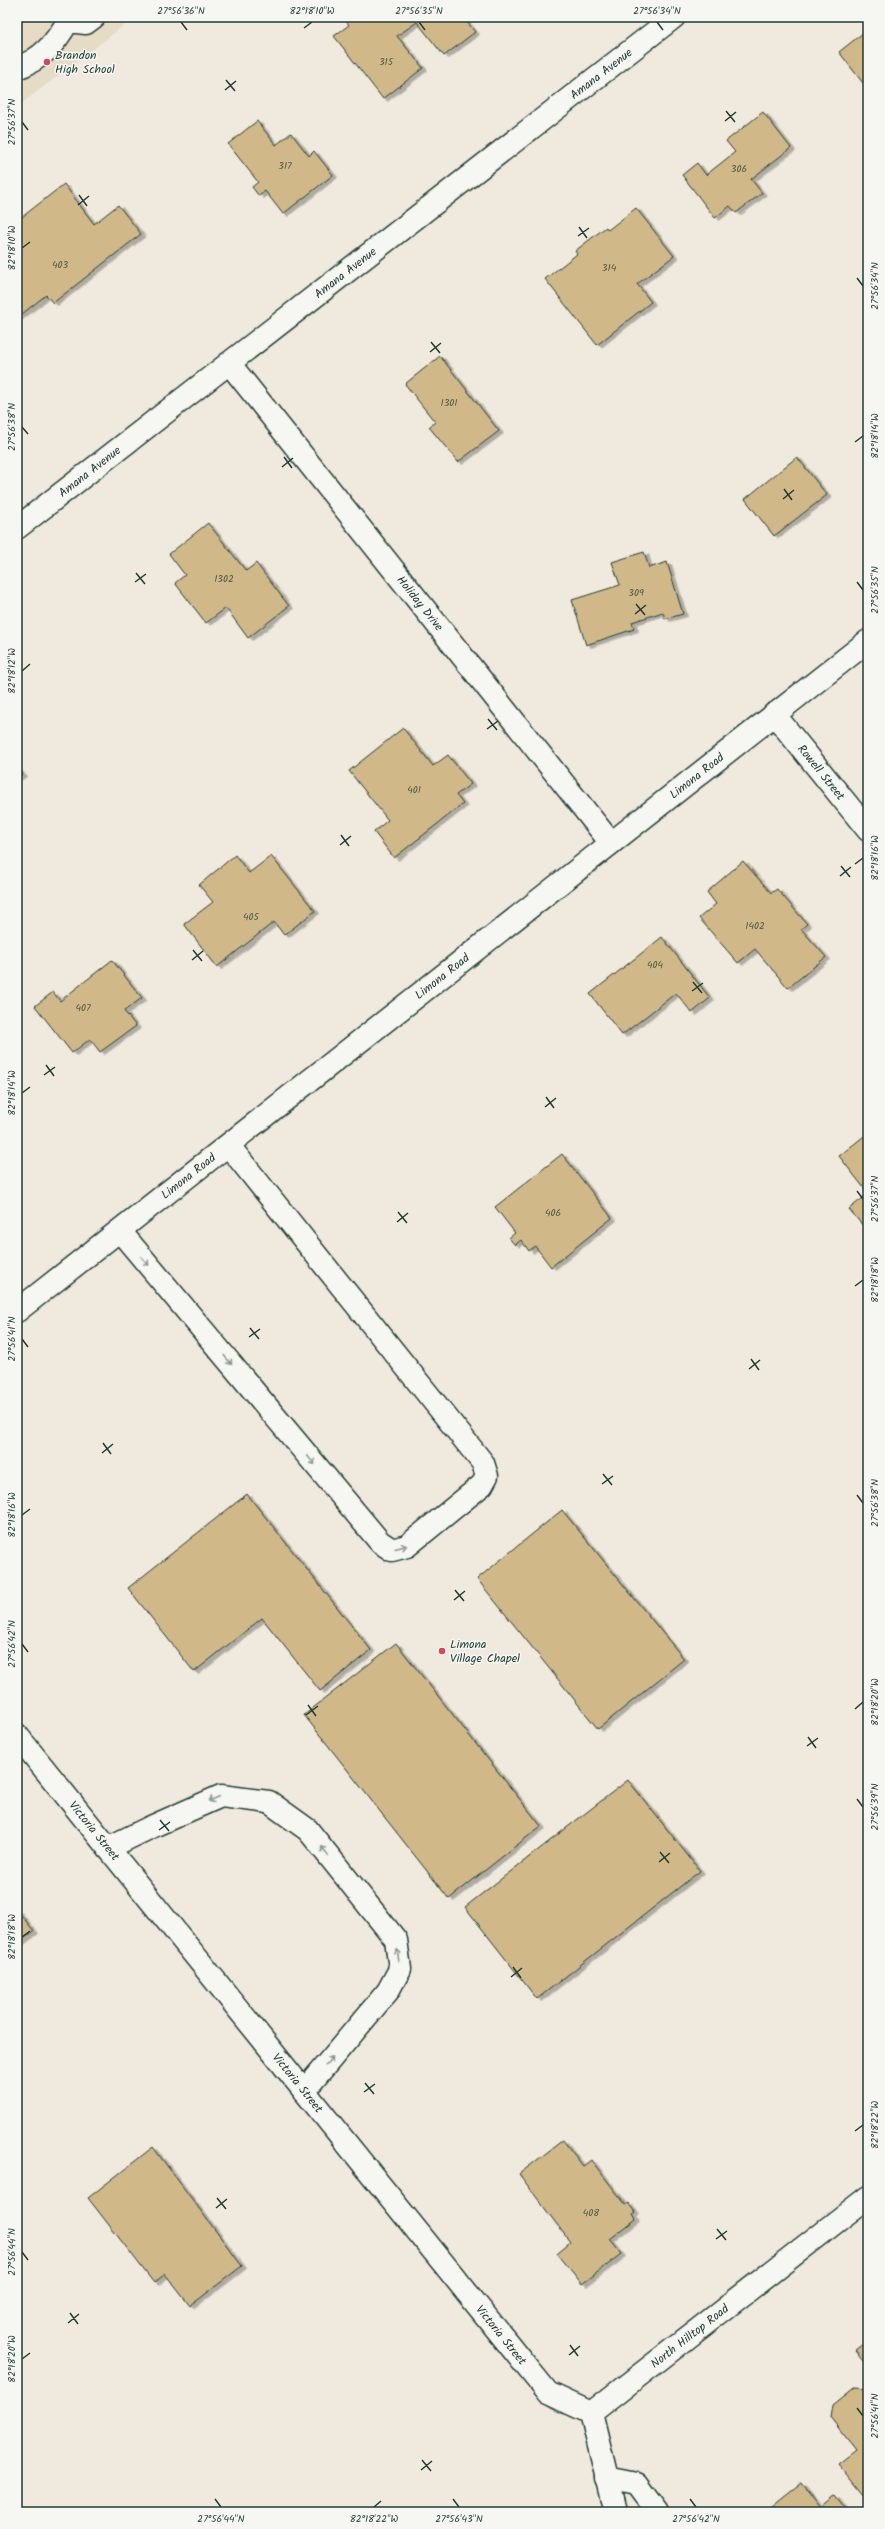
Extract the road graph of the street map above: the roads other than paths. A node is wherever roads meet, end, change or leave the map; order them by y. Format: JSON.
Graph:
{"nodes":[{"id":1,"x":94,"y":17,"type":"edge"},
{"id":2,"x":674,"y":17,"type":"edge"},
{"id":3,"x":67,"y":19,"type":"edge"},
{"id":4,"x":17,"y":68,"type":"edge"},
{"id":5,"x":229,"y":363,"type":"junction"},
{"id":6,"x":17,"y":528,"type":"edge"},
{"id":7,"x":868,"y":641,"type":"edge"},
{"id":8,"x":774,"y":714,"type":"junction"},
{"id":9,"x":868,"y":830,"type":"edge"},
{"id":10,"x":612,"y":843,"type":"junction"},
{"id":11,"x":229,"y":1146,"type":"junction"},
{"id":12,"x":120,"y":1231,"type":"junction"},
{"id":13,"x":17,"y":1311,"type":"edge"},
{"id":14,"x":17,"y":1736,"type":"edge"},
{"id":15,"x":108,"y":1848,"type":"junction"},
{"id":16,"x":304,"y":2090,"type":"junction"},
{"id":17,"x":868,"y":2197,"type":"edge"},
{"id":18,"x":591,"y":2413,"type":"junction"},
{"id":19,"x":606,"y":2478,"type":"junction"},
{"id":20,"x":615,"y":2512,"type":"edge"},
{"id":21,"x":657,"y":2512,"type":"edge"}],
"edges":[{"from":1,"to":3,"type":"street"},
{"from":2,"to":5,"type":"street","name":"Amana Avenue"},
{"from":3,"to":4,"type":"street"},
{"from":5,"to":6,"type":"street","name":"Amana Avenue"},
{"from":5,"to":10,"type":"street","name":"Holiday Drive"},
{"from":7,"to":8,"type":"street","name":"Limona Road"},
{"from":8,"to":9,"type":"street","name":"Rowell Street"},
{"from":8,"to":10,"type":"street","name":"Limona Road"},
{"from":10,"to":11,"type":"street","name":"Limona Road"},
{"from":11,"to":12,"type":"street","name":"Limona Road"},
{"from":12,"to":11,"type":"street","one_way":true},
{"from":12,"to":13,"type":"street","name":"Limona Road"},
{"from":14,"to":15,"type":"street","name":"Victoria Street"},
{"from":15,"to":16,"type":"street","name":"Victoria Street"},
{"from":16,"to":15,"type":"street","one_way":true},
{"from":16,"to":18,"type":"street","name":"Victoria Street"},
{"from":17,"to":18,"type":"street","name":"North Hilltop Road"},
{"from":18,"to":19,"type":"street"},
{"from":19,"to":20,"type":"street"},
{"from":19,"to":21,"type":"street"}]}
